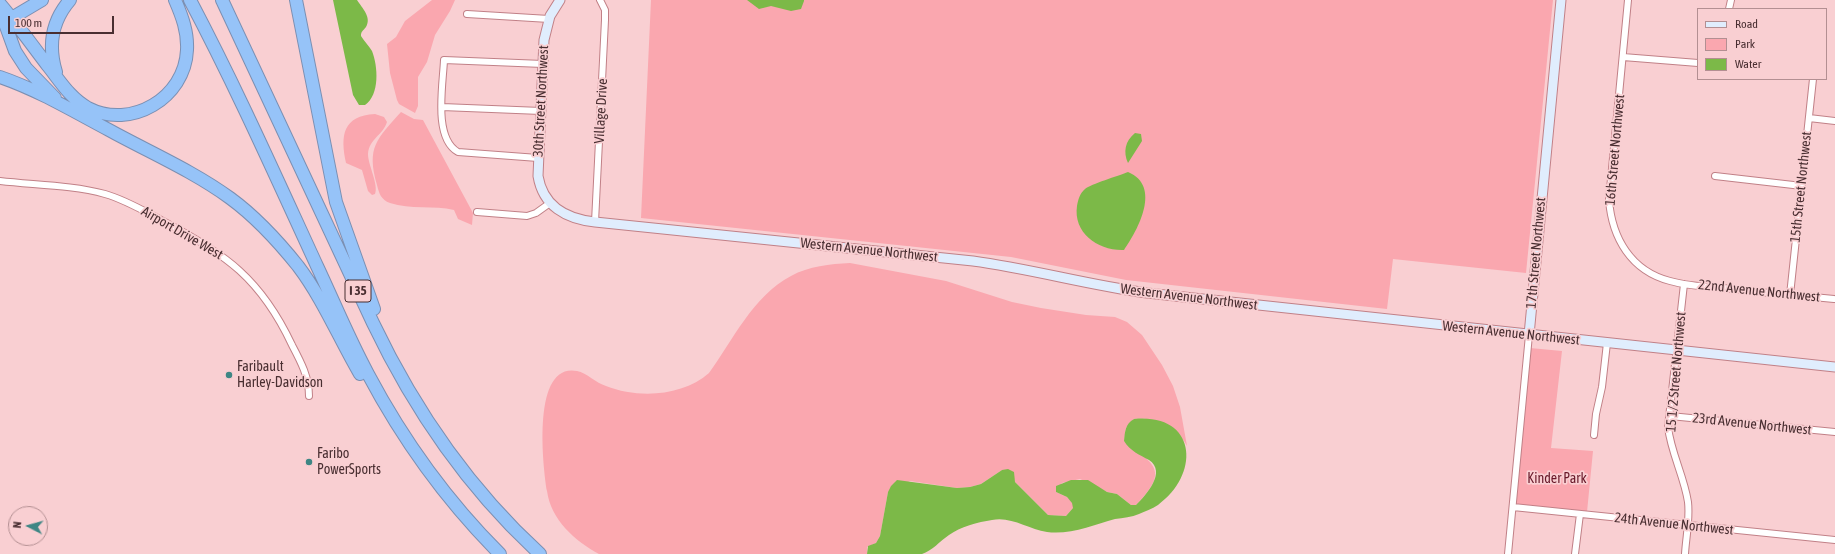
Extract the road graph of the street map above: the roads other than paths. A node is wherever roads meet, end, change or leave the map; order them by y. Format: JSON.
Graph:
{"nodes":[{"id":1,"x":42,"y":0,"type":"edge"},
{"id":2,"x":70,"y":0,"type":"edge"},
{"id":3,"x":175,"y":0,"type":"edge"},
{"id":4,"x":190,"y":0,"type":"edge"},
{"id":5,"x":222,"y":0,"type":"edge"},
{"id":6,"x":296,"y":0,"type":"edge"},
{"id":7,"x":560,"y":0,"type":"edge"},
{"id":8,"x":600,"y":0,"type":"edge"},
{"id":9,"x":1561,"y":0,"type":"edge"},
{"id":10,"x":1628,"y":0,"type":"edge"},
{"id":11,"x":0,"y":4,"type":"edge"},
{"id":12,"x":0,"y":10,"type":"edge"},
{"id":13,"x":467,"y":14,"type":"dead end"},
{"id":14,"x":549,"y":19,"type":"junction"},
{"id":15,"x":5,"y":21,"type":"edge"},
{"id":16,"x":1623,"y":57,"type":"junction"},
{"id":17,"x":543,"y":64,"type":"junction"},
{"id":18,"x":1697,"y":64,"type":"edge"},
{"id":19,"x":0,"y":77,"type":"edge"},
{"id":20,"x":1813,"y":80,"type":"edge"},
{"id":21,"x":63,"y":86,"type":"junction"},
{"id":22,"x":442,"y":107,"type":"junction"},
{"id":23,"x":540,"y":111,"type":"junction"},
{"id":24,"x":74,"y":112,"type":"junction"},
{"id":25,"x":1809,"y":118,"type":"junction"},
{"id":26,"x":1835,"y":120,"type":"edge"},
{"id":27,"x":538,"y":158,"type":"junction"},
{"id":28,"x":1715,"y":176,"type":"dead end"},
{"id":29,"x":0,"y":181,"type":"edge"},
{"id":30,"x":1802,"y":186,"type":"junction"},
{"id":31,"x":550,"y":203,"type":"junction"},
{"id":32,"x":477,"y":212,"type":"dead end"},
{"id":33,"x":595,"y":222,"type":"junction"},
{"id":34,"x":1684,"y":284,"type":"junction"},
{"id":35,"x":1790,"y":295,"type":"junction"},
{"id":36,"x":1834,"y":298,"type":"dead end"},
{"id":37,"x":1529,"y":335,"type":"junction"},
{"id":38,"x":1607,"y":343,"type":"junction"},
{"id":39,"x":1677,"y":350,"type":"junction"},
{"id":40,"x":1835,"y":367,"type":"edge"},
{"id":41,"x":402,"y":378,"type":"junction"},
{"id":42,"x":309,"y":396,"type":"dead end"},
{"id":43,"x":1670,"y":416,"type":"junction"},
{"id":44,"x":1835,"y":432,"type":"edge"},
{"id":45,"x":1594,"y":435,"type":"dead end"},
{"id":46,"x":428,"y":472,"type":"junction"},
{"id":47,"x":1513,"y":507,"type":"junction"},
{"id":48,"x":1580,"y":514,"type":"junction"},
{"id":49,"x":1688,"y":526,"type":"junction"},
{"id":50,"x":1835,"y":540,"type":"edge"},
{"id":51,"x":500,"y":554,"type":"edge"},
{"id":52,"x":540,"y":554,"type":"edge"},
{"id":53,"x":1508,"y":554,"type":"edge"},
{"id":54,"x":1576,"y":554,"type":"edge"},
{"id":55,"x":1685,"y":554,"type":"edge"}],
"edges":[{"from":1,"to":15,"type":"highway"},
{"from":2,"to":21,"type":"highway"},
{"from":3,"to":21,"type":"highway"},
{"from":4,"to":46,"type":"highway","number":"I 35"},
{"from":5,"to":41,"type":"highway","number":"I 35"},
{"from":6,"to":41,"type":"highway"},
{"from":7,"to":14,"type":"street","name":"30th Street Northwest"},
{"from":8,"to":33,"type":"street","name":"Village Drive"},
{"from":9,"to":37,"type":"street","name":"17th Street Northwest"},
{"from":10,"to":16,"type":"street","name":"16th Street Northwest"},
{"from":11,"to":15,"type":"highway"},
{"from":12,"to":15,"type":"highway"},
{"from":13,"to":14,"type":"street"},
{"from":14,"to":17,"type":"street","name":"30th Street Northwest"},
{"from":15,"to":21,"type":"highway"},
{"from":15,"to":24,"type":"highway"},
{"from":16,"to":18,"type":"street"},
{"from":16,"to":34,"type":"street","name":"16th Street Northwest"},
{"from":17,"to":22,"type":"street"},
{"from":17,"to":23,"type":"street","name":"30th Street Northwest"},
{"from":19,"to":24,"type":"highway"},
{"from":20,"to":25,"type":"street","name":"15th Street Northwest"},
{"from":22,"to":23,"type":"street"},
{"from":22,"to":27,"type":"street"},
{"from":23,"to":27,"type":"street","name":"30th Street Northwest"},
{"from":24,"to":46,"type":"highway"},
{"from":25,"to":26,"type":"street"},
{"from":25,"to":30,"type":"street","name":"15th Street Northwest"},
{"from":27,"to":31,"type":"street","name":"30th Street Northwest"},
{"from":28,"to":30,"type":"street"},
{"from":29,"to":42,"type":"street","name":"Airport Drive West"},
{"from":30,"to":35,"type":"street","name":"15th Street Northwest"},
{"from":31,"to":32,"type":"street"},
{"from":31,"to":33,"type":"street","name":"Western Avenue Northwest"},
{"from":33,"to":37,"type":"street","name":"Western Avenue Northwest"},
{"from":34,"to":35,"type":"street","name":"22nd Avenue Northwest"},
{"from":34,"to":39,"type":"street","name":"15 1/2 Street Northwest"},
{"from":35,"to":36,"type":"street","name":"22nd Avenue Northwest"},
{"from":37,"to":38,"type":"street","name":"Western Avenue Northwest"},
{"from":37,"to":47,"type":"street","name":"17th Street Northwest"},
{"from":38,"to":39,"type":"street","name":"Western Avenue Northwest"},
{"from":38,"to":45,"type":"street"},
{"from":39,"to":40,"type":"street","name":"Western Avenue Northwest"},
{"from":39,"to":43,"type":"street","name":"15 1/2 Street Northwest"},
{"from":41,"to":52,"type":"highway","number":"I 35"},
{"from":43,"to":44,"type":"street","name":"23rd Avenue Northwest"},
{"from":43,"to":49,"type":"street","name":"15 1/2 Street Northwest"},
{"from":46,"to":51,"type":"highway","number":"I 35"},
{"from":47,"to":48,"type":"street","name":"24th Avenue Northwest"},
{"from":47,"to":53,"type":"street","name":"17th Street Northwest"},
{"from":48,"to":49,"type":"street","name":"24th Avenue Northwest"},
{"from":48,"to":54,"type":"street"},
{"from":49,"to":50,"type":"street","name":"24th Avenue Northwest"},
{"from":49,"to":55,"type":"street","name":"15 1/2 Street Northwest"}]}
